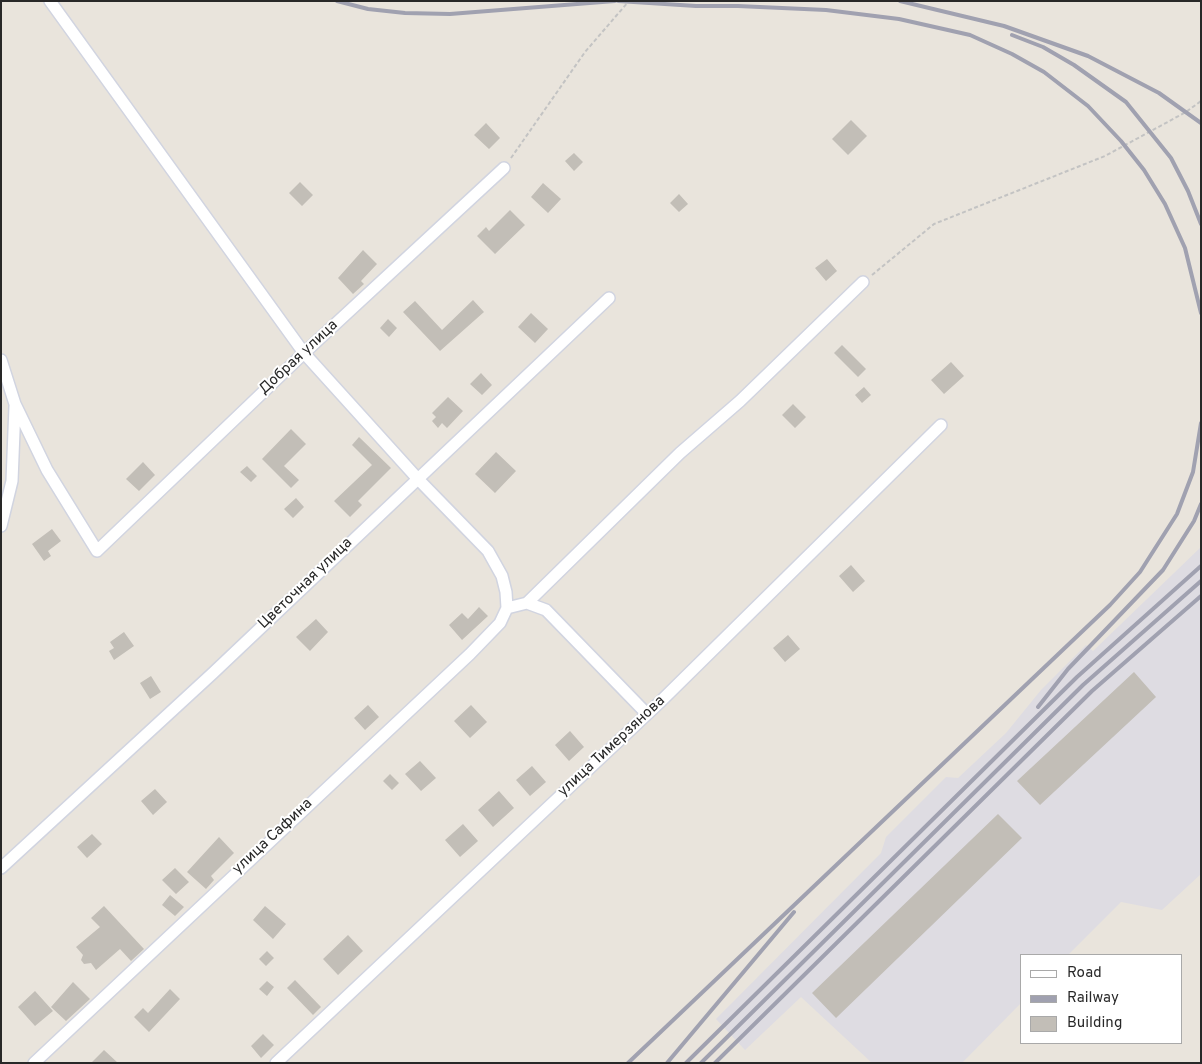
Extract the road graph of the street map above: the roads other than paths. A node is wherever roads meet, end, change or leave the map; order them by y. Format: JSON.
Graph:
{"nodes":[{"id":1,"x":50,"y":1,"type":"edge"},
{"id":2,"x":504,"y":168,"type":"road end"},
{"id":3,"x":863,"y":282,"type":"road end"},
{"id":4,"x":608,"y":298,"type":"dead end"},
{"id":5,"x":304,"y":353,"type":"junction"},
{"id":6,"x":1,"y":360,"type":"edge"},
{"id":7,"x":15,"y":404,"type":"junction"},
{"id":8,"x":941,"y":425,"type":"dead end"},
{"id":9,"x":417,"y":478,"type":"junction"},
{"id":10,"x":1,"y":526,"type":"edge"},
{"id":11,"x":527,"y":603,"type":"junction"},
{"id":12,"x":507,"y":608,"type":"junction"},
{"id":13,"x":647,"y":714,"type":"junction"},
{"id":14,"x":1,"y":868,"type":"edge"},
{"id":15,"x":34,"y":1063,"type":"edge"},
{"id":16,"x":276,"y":1063,"type":"edge"}],
"edges":[{"from":1,"to":5,"type":"street"},
{"from":2,"to":5,"type":"street","name":"Добрая улица"},
{"from":3,"to":11,"type":"street"},
{"from":4,"to":9,"type":"street","name":"Цветочная улица"},
{"from":5,"to":7,"type":"street","name":"Добрая улица"},
{"from":5,"to":9,"type":"street"},
{"from":6,"to":7,"type":"street"},
{"from":7,"to":10,"type":"street"},
{"from":8,"to":13,"type":"street","name":"улица Тимерзянова"},
{"from":9,"to":12,"type":"street"},
{"from":9,"to":14,"type":"street","name":"Цветочная улица"},
{"from":11,"to":12,"type":"street"},
{"from":11,"to":13,"type":"street"},
{"from":12,"to":15,"type":"street","name":"улица Сафина"},
{"from":13,"to":16,"type":"street","name":"улица Тимерзянова"}]}
